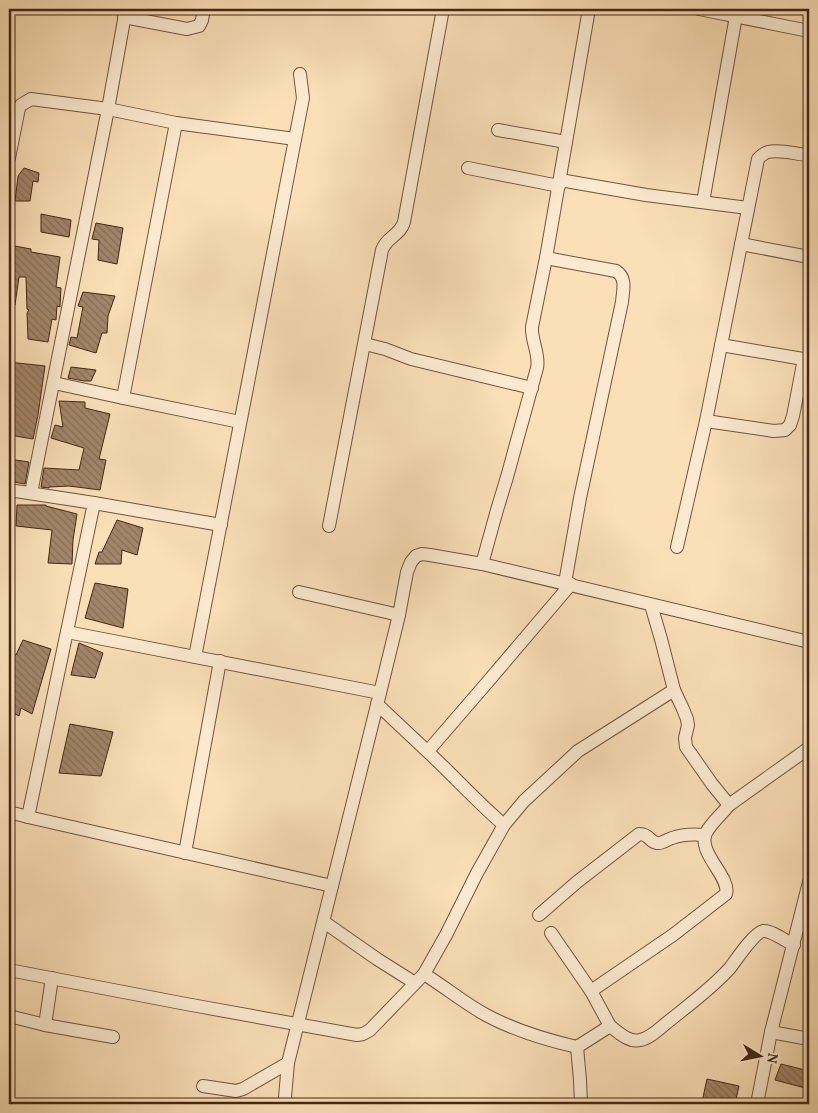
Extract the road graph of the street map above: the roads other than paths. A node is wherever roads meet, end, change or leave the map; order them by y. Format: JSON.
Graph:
{"nodes":[{"id":1,"x":204,"y":9,"type":"edge"},
{"id":2,"x":443,"y":9,"type":"edge"},
{"id":3,"x":589,"y":9,"type":"edge"},
{"id":4,"x":699,"y":9,"type":"edge"},
{"id":5,"x":125,"y":13,"type":"edge"},
{"id":6,"x":759,"y":15,"type":"edge"},
{"id":7,"x":736,"y":16,"type":"junction"},
{"id":8,"x":809,"y":31,"type":"edge"},
{"id":9,"x":300,"y":74,"type":"dead end"},
{"id":10,"x":108,"y":109,"type":"junction"},
{"id":11,"x":176,"y":123,"type":"junction"},
{"id":12,"x":498,"y":130,"type":"dead end"},
{"id":13,"x":295,"y":139,"type":"junction"},
{"id":14,"x":566,"y":142,"type":"junction"},
{"id":15,"x":807,"y":155,"type":"dead end"},
{"id":16,"x":9,"y":158,"type":"edge"},
{"id":17,"x":468,"y":168,"type":"dead end"},
{"id":18,"x":559,"y":183,"type":"junction"},
{"id":19,"x":703,"y":202,"type":"junction"},
{"id":20,"x":748,"y":208,"type":"junction"},
{"id":21,"x":741,"y":244,"type":"junction"},
{"id":22,"x":809,"y":256,"type":"edge"},
{"id":23,"x":546,"y":258,"type":"junction"},
{"id":24,"x":364,"y":344,"type":"junction"},
{"id":25,"x":721,"y":345,"type":"junction"},
{"id":26,"x":807,"y":360,"type":"edge"},
{"id":27,"x":54,"y":383,"type":"junction"},
{"id":28,"x":532,"y":388,"type":"junction"},
{"id":29,"x":123,"y":398,"type":"junction"},
{"id":30,"x":706,"y":421,"type":"junction"},
{"id":31,"x":240,"y":422,"type":"junction"},
{"id":32,"x":9,"y":490,"type":"edge"},
{"id":33,"x":31,"y":493,"type":"junction"},
{"id":34,"x":94,"y":502,"type":"junction"},
{"id":35,"x":220,"y":525,"type":"junction"},
{"id":36,"x":329,"y":526,"type":"dead end"},
{"id":37,"x":677,"y":547,"type":"dead end"},
{"id":38,"x":482,"y":564,"type":"junction"},
{"id":39,"x":568,"y":584,"type":"junction"},
{"id":40,"x":299,"y":592,"type":"dead end"},
{"id":41,"x":650,"y":605,"type":"junction"},
{"id":42,"x":399,"y":615,"type":"junction"},
{"id":43,"x":67,"y":632,"type":"junction"},
{"id":44,"x":809,"y":642,"type":"edge"},
{"id":45,"x":195,"y":657,"type":"junction"},
{"id":46,"x":220,"y":661,"type":"junction"},
{"id":47,"x":674,"y":690,"type":"junction"},
{"id":48,"x":378,"y":698,"type":"junction"},
{"id":49,"x":809,"y":748,"type":"edge"},
{"id":50,"x":428,"y":751,"type":"junction"},
{"id":51,"x":729,"y":805,"type":"junction"},
{"id":52,"x":9,"y":812,"type":"edge"},
{"id":53,"x":28,"y":817,"type":"junction"},
{"id":54,"x":504,"y":825,"type":"junction"},
{"id":55,"x":705,"y":835,"type":"junction"},
{"id":56,"x":184,"y":853,"type":"junction"},
{"id":57,"x":809,"y":882,"type":"edge"},
{"id":58,"x":332,"y":886,"type":"junction"},
{"id":59,"x":539,"y":915,"type":"dead end"},
{"id":60,"x":324,"y":922,"type":"junction"},
{"id":61,"x":551,"y":933,"type":"dead end"},
{"id":62,"x":794,"y":946,"type":"junction"},
{"id":63,"x":9,"y":970,"type":"edge"},
{"id":64,"x":52,"y":978,"type":"junction"},
{"id":65,"x":420,"y":978,"type":"junction"},
{"id":66,"x":591,"y":991,"type":"junction"},
{"id":67,"x":9,"y":1016,"type":"edge"},
{"id":68,"x":45,"y":1025,"type":"junction"},
{"id":69,"x":298,"y":1025,"type":"junction"},
{"id":70,"x":610,"y":1026,"type":"junction"},
{"id":71,"x":771,"y":1032,"type":"junction"},
{"id":72,"x":113,"y":1037,"type":"dead end"},
{"id":73,"x":809,"y":1039,"type":"edge"},
{"id":74,"x":577,"y":1047,"type":"junction"},
{"id":75,"x":288,"y":1063,"type":"junction"},
{"id":76,"x":202,"y":1086,"type":"dead end"},
{"id":77,"x":287,"y":1104,"type":"edge"},
{"id":78,"x":580,"y":1104,"type":"edge"},
{"id":79,"x":757,"y":1104,"type":"edge"}],
"edges":[{"from":1,"to":5,"type":"street"},
{"from":2,"to":24,"type":"street"},
{"from":3,"to":14,"type":"street"},
{"from":4,"to":7,"type":"street"},
{"from":5,"to":10,"type":"street"},
{"from":6,"to":7,"type":"street"},
{"from":6,"to":8,"type":"street"},
{"from":7,"to":19,"type":"street"},
{"from":9,"to":13,"type":"street"},
{"from":10,"to":11,"type":"street"},
{"from":10,"to":16,"type":"street"},
{"from":10,"to":27,"type":"street"},
{"from":11,"to":13,"type":"street"},
{"from":11,"to":29,"type":"street"},
{"from":12,"to":14,"type":"street"},
{"from":13,"to":31,"type":"street"},
{"from":14,"to":18,"type":"street"},
{"from":15,"to":20,"type":"street"},
{"from":17,"to":18,"type":"street"},
{"from":18,"to":19,"type":"street"},
{"from":18,"to":23,"type":"street"},
{"from":19,"to":20,"type":"street"},
{"from":20,"to":21,"type":"street"},
{"from":21,"to":22,"type":"street"},
{"from":21,"to":25,"type":"street"},
{"from":23,"to":28,"type":"street"},
{"from":23,"to":39,"type":"street"},
{"from":24,"to":28,"type":"street"},
{"from":24,"to":36,"type":"street"},
{"from":25,"to":26,"type":"street"},
{"from":25,"to":30,"type":"street"},
{"from":26,"to":30,"type":"street"},
{"from":27,"to":29,"type":"street"},
{"from":27,"to":33,"type":"street"},
{"from":28,"to":38,"type":"street"},
{"from":29,"to":31,"type":"street"},
{"from":30,"to":37,"type":"street"},
{"from":31,"to":35,"type":"street"},
{"from":32,"to":33,"type":"street"},
{"from":33,"to":34,"type":"street"},
{"from":34,"to":35,"type":"street"},
{"from":34,"to":43,"type":"street"},
{"from":35,"to":45,"type":"street"},
{"from":38,"to":39,"type":"street"},
{"from":38,"to":42,"type":"street"},
{"from":39,"to":41,"type":"street"},
{"from":39,"to":50,"type":"street"},
{"from":40,"to":42,"type":"street"},
{"from":41,"to":44,"type":"street"},
{"from":41,"to":47,"type":"street"},
{"from":42,"to":48,"type":"street"},
{"from":43,"to":45,"type":"street"},
{"from":43,"to":53,"type":"street"},
{"from":45,"to":46,"type":"street"},
{"from":46,"to":48,"type":"street"},
{"from":46,"to":56,"type":"street"},
{"from":47,"to":51,"type":"street"},
{"from":47,"to":54,"type":"street"},
{"from":48,"to":50,"type":"street"},
{"from":48,"to":58,"type":"street"},
{"from":49,"to":51,"type":"street"},
{"from":50,"to":54,"type":"street"},
{"from":51,"to":55,"type":"street"},
{"from":52,"to":53,"type":"street"},
{"from":53,"to":56,"type":"street"},
{"from":54,"to":65,"type":"street"},
{"from":55,"to":59,"type":"street"},
{"from":55,"to":66,"type":"street"},
{"from":56,"to":58,"type":"street"},
{"from":57,"to":62,"type":"street"},
{"from":58,"to":60,"type":"street"},
{"from":60,"to":65,"type":"street"},
{"from":60,"to":69,"type":"street"},
{"from":61,"to":66,"type":"street"},
{"from":62,"to":70,"type":"street"},
{"from":62,"to":71,"type":"street"},
{"from":63,"to":64,"type":"street"},
{"from":64,"to":68,"type":"street"},
{"from":64,"to":69,"type":"street"},
{"from":65,"to":69,"type":"street"},
{"from":65,"to":74,"type":"street"},
{"from":66,"to":70,"type":"street"},
{"from":67,"to":68,"type":"street"},
{"from":68,"to":72,"type":"street"},
{"from":69,"to":75,"type":"street"},
{"from":70,"to":74,"type":"street"},
{"from":71,"to":73,"type":"street"},
{"from":71,"to":79,"type":"street"},
{"from":74,"to":78,"type":"street"},
{"from":75,"to":76,"type":"street"},
{"from":75,"to":77,"type":"street"}]}
